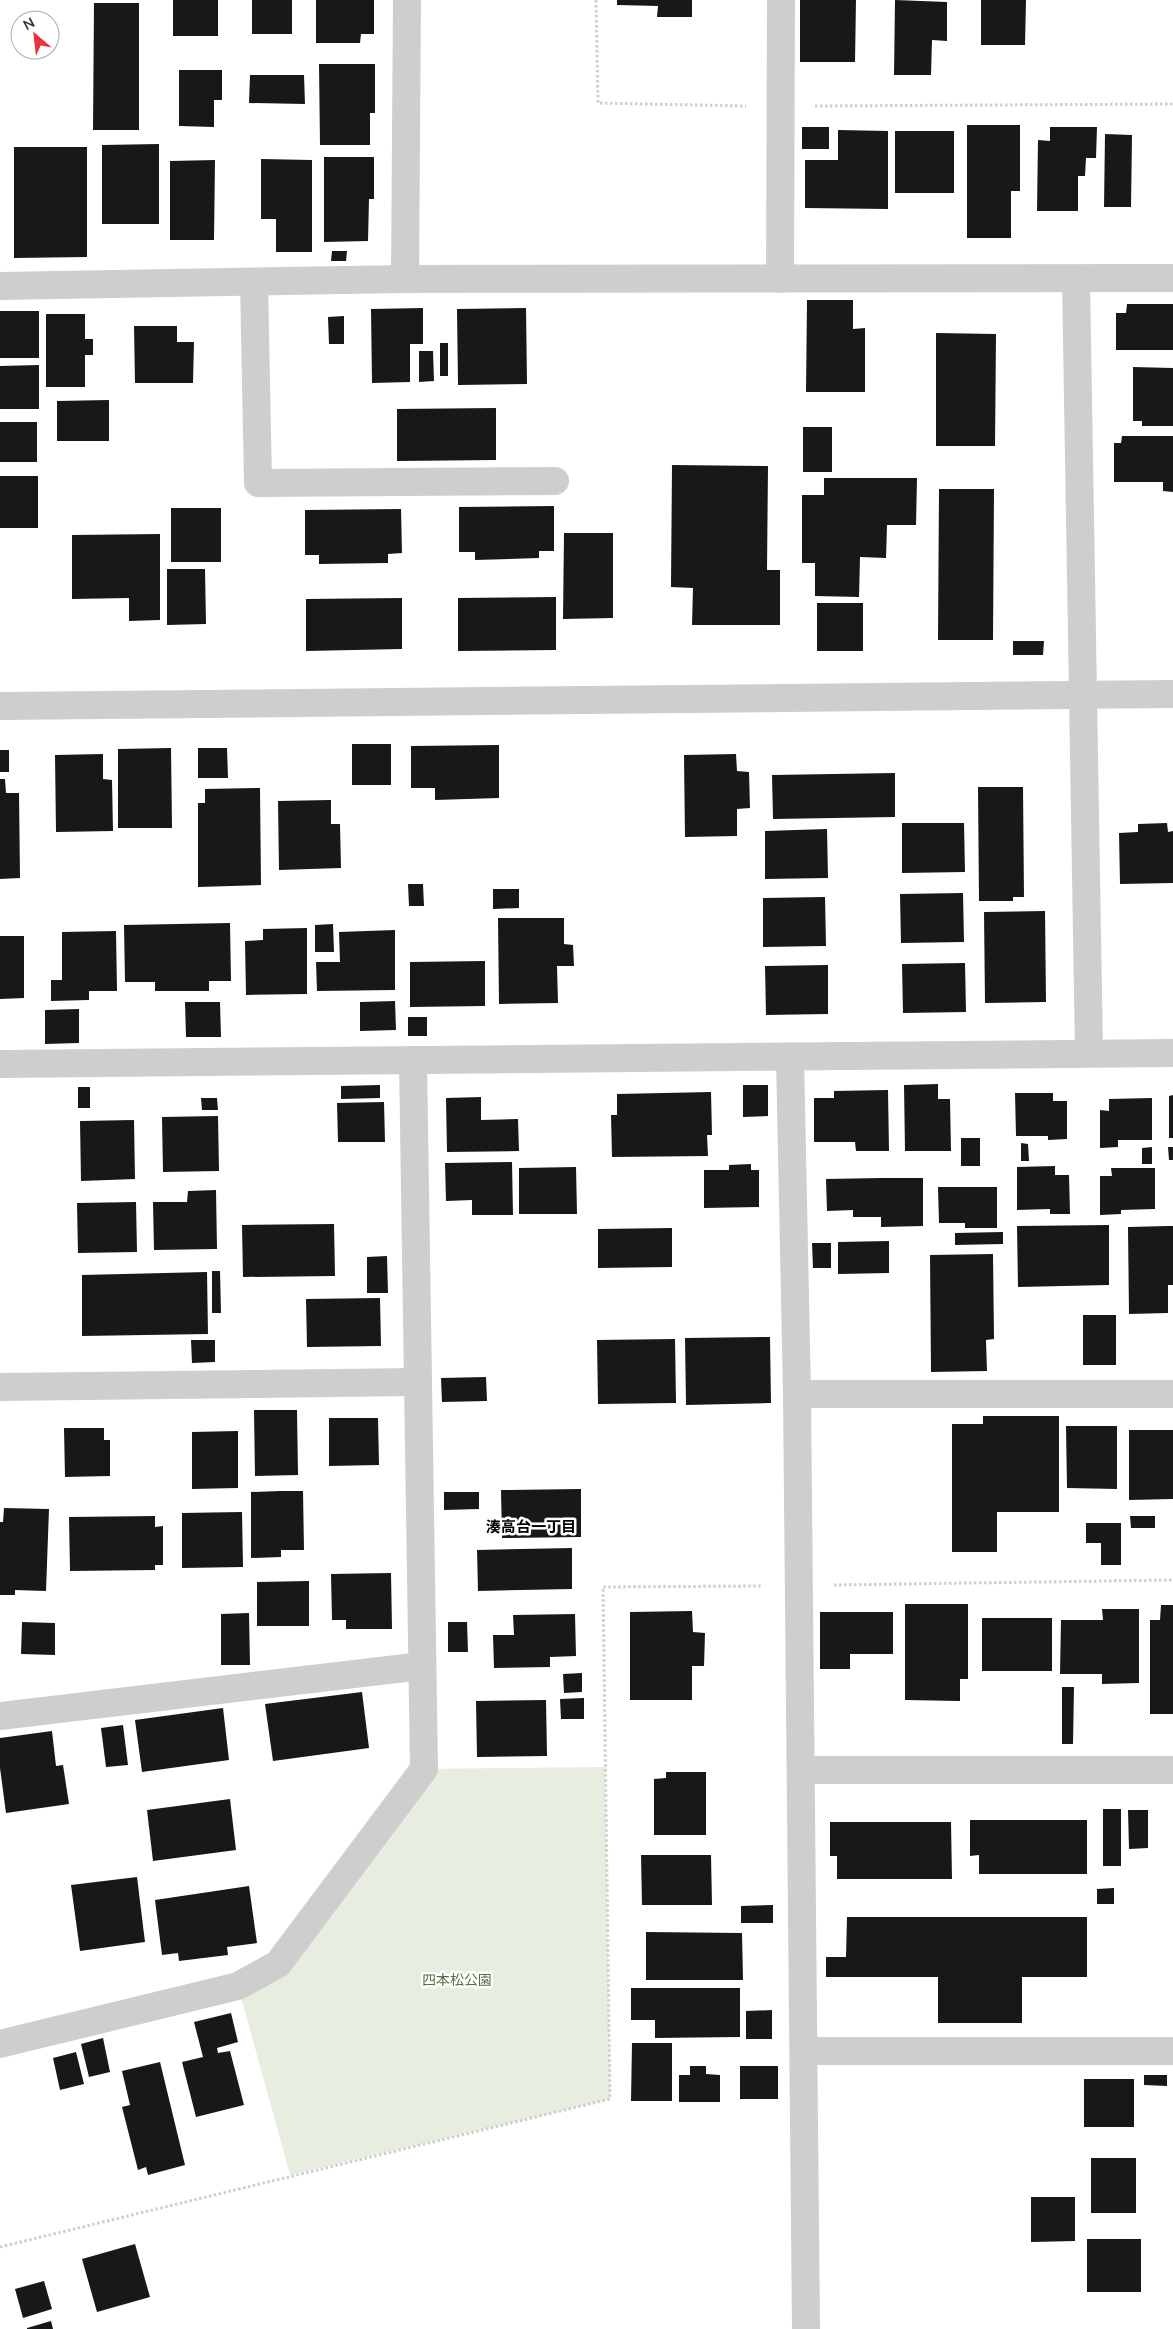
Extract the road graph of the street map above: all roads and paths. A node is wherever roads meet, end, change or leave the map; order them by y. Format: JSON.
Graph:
{"nodes":[{"id":1,"x":407,"y":0,"type":"edge"},
{"id":2,"x":596,"y":0,"type":"edge"},
{"id":3,"x":781,"y":0,"type":"edge"},
{"id":4,"x":1173,"y":104,"type":"edge"},
{"id":5,"x":780,"y":106,"type":"junction"},
{"id":6,"x":1173,"y":278,"type":"edge"},
{"id":7,"x":405,"y":279,"type":"junction"},
{"id":8,"x":780,"y":279,"type":"junction"},
{"id":9,"x":1076,"y":279,"type":"junction"},
{"id":10,"x":254,"y":282,"type":"junction"},
{"id":11,"x":0,"y":286,"type":"edge"},
{"id":12,"x":555,"y":481,"type":"dead end"},
{"id":13,"x":1173,"y":694,"type":"edge"},
{"id":14,"x":1082,"y":695,"type":"junction"},
{"id":15,"x":0,"y":706,"type":"edge"},
{"id":16,"x":1089,"y":1053,"type":"junction"},
{"id":17,"x":1173,"y":1053,"type":"edge"},
{"id":18,"x":790,"y":1058,"type":"junction"},
{"id":19,"x":414,"y":1060,"type":"junction"},
{"id":20,"x":0,"y":1064,"type":"edge"},
{"id":21,"x":417,"y":1382,"type":"junction"},
{"id":22,"x":0,"y":1387,"type":"edge"},
{"id":23,"x":797,"y":1394,"type":"junction"},
{"id":24,"x":1173,"y":1394,"type":"edge"},
{"id":25,"x":1173,"y":1580,"type":"edge"},
{"id":26,"x":798,"y":1586,"type":"junction"},
{"id":27,"x":422,"y":1666,"type":"junction"},
{"id":28,"x":0,"y":1716,"type":"edge"},
{"id":29,"x":802,"y":1770,"type":"junction"},
{"id":30,"x":1173,"y":1770,"type":"edge"},
{"id":31,"x":0,"y":2044,"type":"edge"},
{"id":32,"x":805,"y":2051,"type":"junction"},
{"id":33,"x":1173,"y":2051,"type":"edge"},
{"id":34,"x":0,"y":2247,"type":"edge"},
{"id":35,"x":806,"y":2329,"type":"edge"}],
"edges":[{"from":1,"to":7,"type":"street"},
{"from":2,"to":5,"type":"path"},
{"from":3,"to":5,"type":"street"},
{"from":4,"to":5,"type":"path"},
{"from":5,"to":8,"type":"street"},
{"from":6,"to":9,"type":"street"},
{"from":7,"to":8,"type":"street"},
{"from":7,"to":10,"type":"street"},
{"from":8,"to":9,"type":"street"},
{"from":9,"to":14,"type":"street"},
{"from":10,"to":11,"type":"street"},
{"from":10,"to":12,"type":"street"},
{"from":13,"to":14,"type":"street"},
{"from":14,"to":15,"type":"street"},
{"from":14,"to":16,"type":"street"},
{"from":16,"to":17,"type":"street"},
{"from":16,"to":18,"type":"street"},
{"from":18,"to":19,"type":"street"},
{"from":18,"to":23,"type":"street"},
{"from":19,"to":20,"type":"street"},
{"from":19,"to":21,"type":"street"},
{"from":21,"to":22,"type":"street"},
{"from":21,"to":27,"type":"street"},
{"from":23,"to":24,"type":"street"},
{"from":23,"to":26,"type":"street"},
{"from":25,"to":26,"type":"path"},
{"from":26,"to":29,"type":"street"},
{"from":26,"to":34,"type":"path"},
{"from":27,"to":28,"type":"street"},
{"from":27,"to":31,"type":"street"},
{"from":29,"to":30,"type":"street"},
{"from":29,"to":32,"type":"street"},
{"from":32,"to":33,"type":"street"},
{"from":32,"to":35,"type":"street"}]}
